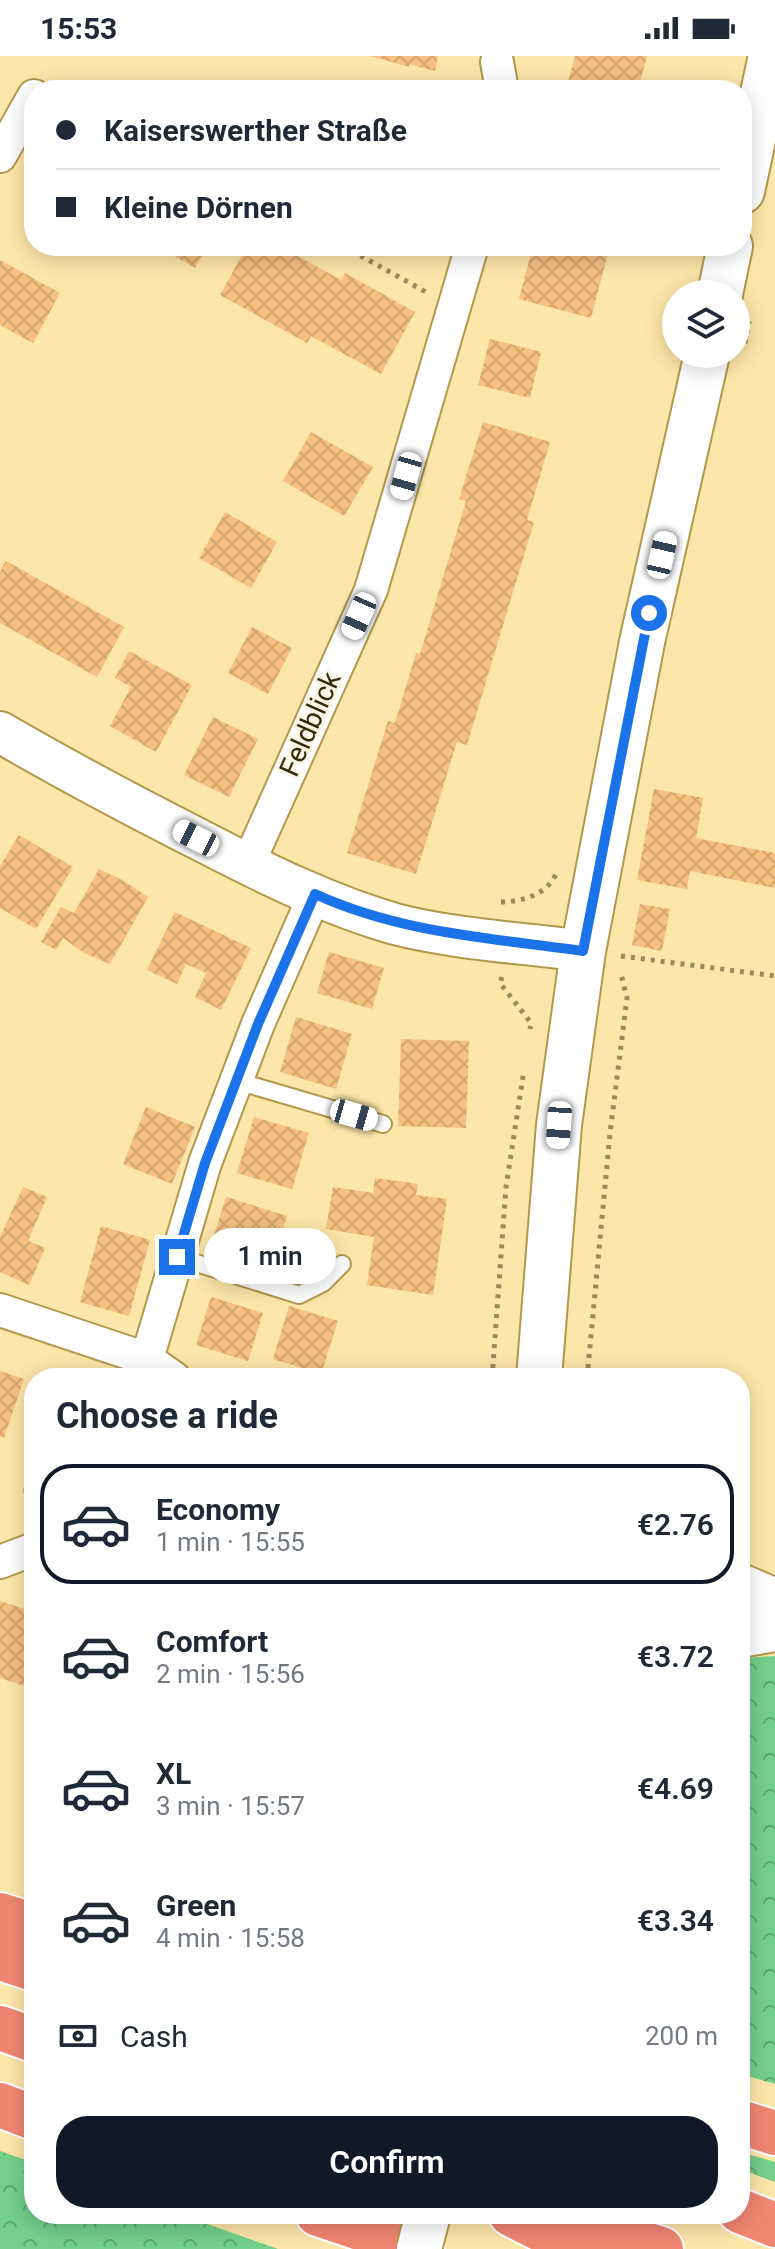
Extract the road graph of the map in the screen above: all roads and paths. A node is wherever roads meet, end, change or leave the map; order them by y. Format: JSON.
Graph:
{"nodes":[{"id":1,"x":771,"y":56,"type":"edge"},
{"id":2,"x":24,"y":113,"type":"edge"},
{"id":3,"x":752,"y":144,"type":"edge"},
{"id":4,"x":0,"y":156,"type":"edge"},
{"id":5,"x":361,"y":256,"type":"edge"},
{"id":6,"x":469,"y":256,"type":"edge"},
{"id":7,"x":728,"y":256,"type":"edge"},
{"id":8,"x":723,"y":280,"type":"edge"},
{"id":9,"x":455,"y":308,"type":"junction"},
{"id":10,"x":704,"y":368,"type":"edge"},
{"id":11,"x":0,"y":732,"type":"edge"},
{"id":12,"x":248,"y":864,"type":"junction"},
{"id":13,"x":558,"y":869,"type":"dead end"},
{"id":14,"x":315,"y":894,"type":"junction"},
{"id":15,"x":493,"y":902,"type":"dead end"},
{"id":16,"x":511,"y":941,"type":"junction"},
{"id":17,"x":600,"y":953,"type":"junction"},
{"id":18,"x":775,"y":976,"type":"edge"},
{"id":19,"x":529,"y":1038,"type":"dead end"},
{"id":20,"x":524,"y":1068,"type":"dead end"},
{"id":21,"x":237,"y":1081,"type":"junction"},
{"id":22,"x":383,"y":1124,"type":"dead end"},
{"id":23,"x":177,"y":1257,"type":"junction"},
{"id":24,"x":342,"y":1264,"type":"dead end"},
{"id":25,"x":0,"y":1310,"type":"edge"},
{"id":26,"x":147,"y":1359,"type":"junction"},
{"id":27,"x":160,"y":1368,"type":"edge"},
{"id":28,"x":493,"y":1368,"type":"edge"},
{"id":29,"x":540,"y":1368,"type":"edge"},
{"id":30,"x":588,"y":1368,"type":"edge"},
{"id":31,"x":24,"y":1553,"type":"edge"},
{"id":32,"x":0,"y":1562,"type":"edge"},
{"id":33,"x":750,"y":1590,"type":"edge"},
{"id":34,"x":775,"y":1601,"type":"edge"},
{"id":35,"x":750,"y":1614,"type":"edge"},
{"id":36,"x":775,"y":1616,"type":"edge"},
{"id":37,"x":775,"y":1629,"type":"edge"},
{"id":38,"x":750,"y":1633,"type":"edge"},
{"id":39,"x":0,"y":1915,"type":"edge"},
{"id":40,"x":24,"y":1923,"type":"edge"},
{"id":41,"x":0,"y":1958,"type":"edge"},
{"id":42,"x":24,"y":1966,"type":"edge"},
{"id":43,"x":0,"y":2028,"type":"edge"},
{"id":44,"x":24,"y":2036,"type":"edge"},
{"id":45,"x":0,"y":2105,"type":"edge"},
{"id":46,"x":0,"y":2113,"type":"edge"},
{"id":47,"x":24,"y":2116,"type":"edge"},
{"id":48,"x":24,"y":2118,"type":"edge"},
{"id":49,"x":750,"y":2125,"type":"edge"},
{"id":50,"x":775,"y":2133,"type":"edge"},
{"id":51,"x":750,"y":2215,"type":"edge"},
{"id":52,"x":347,"y":2224,"type":"edge"},
{"id":53,"x":426,"y":2224,"type":"edge"},
{"id":54,"x":531,"y":2224,"type":"edge"},
{"id":55,"x":587,"y":2224,"type":"edge"},
{"id":56,"x":775,"y":2225,"type":"edge"},
{"id":57,"x":421,"y":2249,"type":"edge"},
{"id":58,"x":581,"y":2249,"type":"edge"},
{"id":59,"x":661,"y":2249,"type":"edge"}],
"edges":[{"from":1,"to":3,"type":"main road"},
{"from":2,"to":4,"type":"street"},
{"from":5,"to":9,"type":"path"},
{"from":6,"to":9,"type":"street","name":"Feldblick"},
{"from":7,"to":8,"type":"main road"},
{"from":9,"to":12,"type":"street","name":"Feldblick"},
{"from":10,"to":17,"type":"main road"},
{"from":11,"to":12,"type":"street"},
{"from":12,"to":14,"type":"street"},
{"from":13,"to":15,"type":"path"},
{"from":14,"to":16,"type":"street"},
{"from":14,"to":21,"type":"street"},
{"from":16,"to":17,"type":"street"},
{"from":16,"to":19,"type":"path"},
{"from":17,"to":18,"type":"path"},
{"from":17,"to":29,"type":"main road"},
{"from":17,"to":30,"type":"path"},
{"from":20,"to":28,"type":"path"},
{"from":21,"to":22,"type":"lane"},
{"from":21,"to":23,"type":"street"},
{"from":23,"to":24,"type":"lane"},
{"from":23,"to":26,"type":"street"},
{"from":25,"to":26,"type":"street"},
{"from":26,"to":27,"type":"street"},
{"from":31,"to":32,"type":"street"},
{"from":33,"to":34,"type":"main road"},
{"from":35,"to":36,"type":"main road"},
{"from":37,"to":38,"type":"main road"},
{"from":39,"to":40,"type":"highway"},
{"from":41,"to":42,"type":"highway"},
{"from":43,"to":44,"type":"highway"},
{"from":45,"to":47,"type":"highway"},
{"from":46,"to":48,"type":"highway"},
{"from":49,"to":50,"type":"highway"},
{"from":51,"to":56,"type":"highway"},
{"from":52,"to":57,"type":"highway"},
{"from":53,"to":57,"type":"main road","bridge":true},
{"from":54,"to":58,"type":"highway"},
{"from":55,"to":59,"type":"highway"}]}
